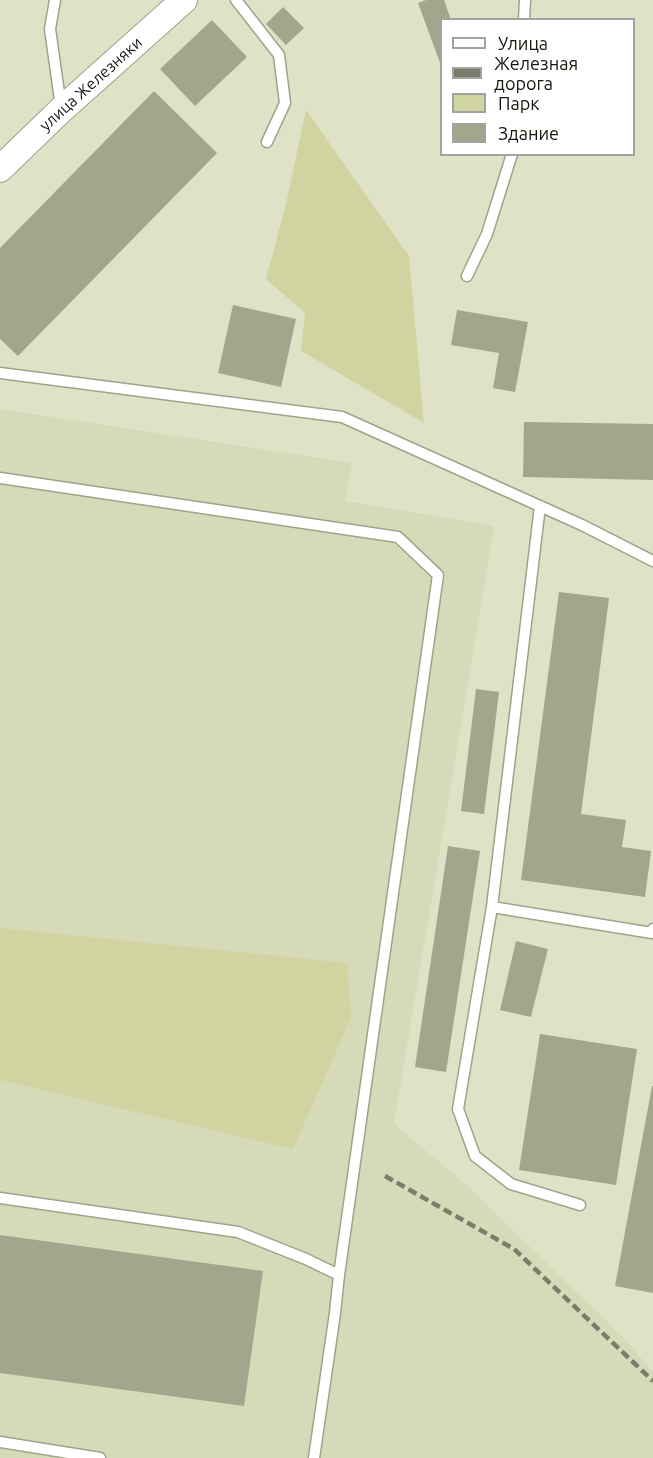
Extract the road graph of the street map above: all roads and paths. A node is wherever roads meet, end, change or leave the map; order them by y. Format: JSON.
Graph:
{"nodes":[{"id":1,"x":55,"y":0,"type":"edge"},
{"id":2,"x":184,"y":0,"type":"edge"},
{"id":3,"x":236,"y":0,"type":"edge"},
{"id":4,"x":525,"y":0,"type":"edge"},
{"id":5,"x":524,"y":18,"type":"edge"},
{"id":6,"x":61,"y":110,"type":"junction"},
{"id":7,"x":267,"y":142,"type":"dead end"},
{"id":8,"x":511,"y":156,"type":"edge"},
{"id":9,"x":0,"y":169,"type":"edge"},
{"id":10,"x":467,"y":276,"type":"dead end"},
{"id":11,"x":0,"y":373,"type":"edge"},
{"id":12,"x":0,"y":478,"type":"edge"},
{"id":13,"x":540,"y":506,"type":"junction"},
{"id":14,"x":653,"y":561,"type":"edge"},
{"id":15,"x":492,"y":907,"type":"junction"},
{"id":16,"x":653,"y":929,"type":"edge"},
{"id":17,"x":0,"y":1198,"type":"edge"},
{"id":18,"x":580,"y":1205,"type":"dead end"},
{"id":19,"x":339,"y":1275,"type":"junction"},
{"id":20,"x":0,"y":1442,"type":"edge"},
{"id":21,"x":100,"y":1458,"type":"edge"},
{"id":22,"x":314,"y":1458,"type":"edge"}],
"edges":[{"from":1,"to":6,"type":"lane"},
{"from":2,"to":6,"type":"street","name":"улица Железняки"},
{"from":3,"to":7,"type":"lane"},
{"from":4,"to":5,"type":"lane"},
{"from":6,"to":9,"type":"street","name":"улица Железняки"},
{"from":8,"to":10,"type":"lane"},
{"from":11,"to":13,"type":"lane"},
{"from":12,"to":19,"type":"lane"},
{"from":13,"to":14,"type":"lane"},
{"from":13,"to":15,"type":"lane"},
{"from":15,"to":16,"type":"lane"},
{"from":15,"to":18,"type":"lane"},
{"from":17,"to":19,"type":"lane"},
{"from":19,"to":22,"type":"lane"},
{"from":20,"to":21,"type":"lane"}]}
